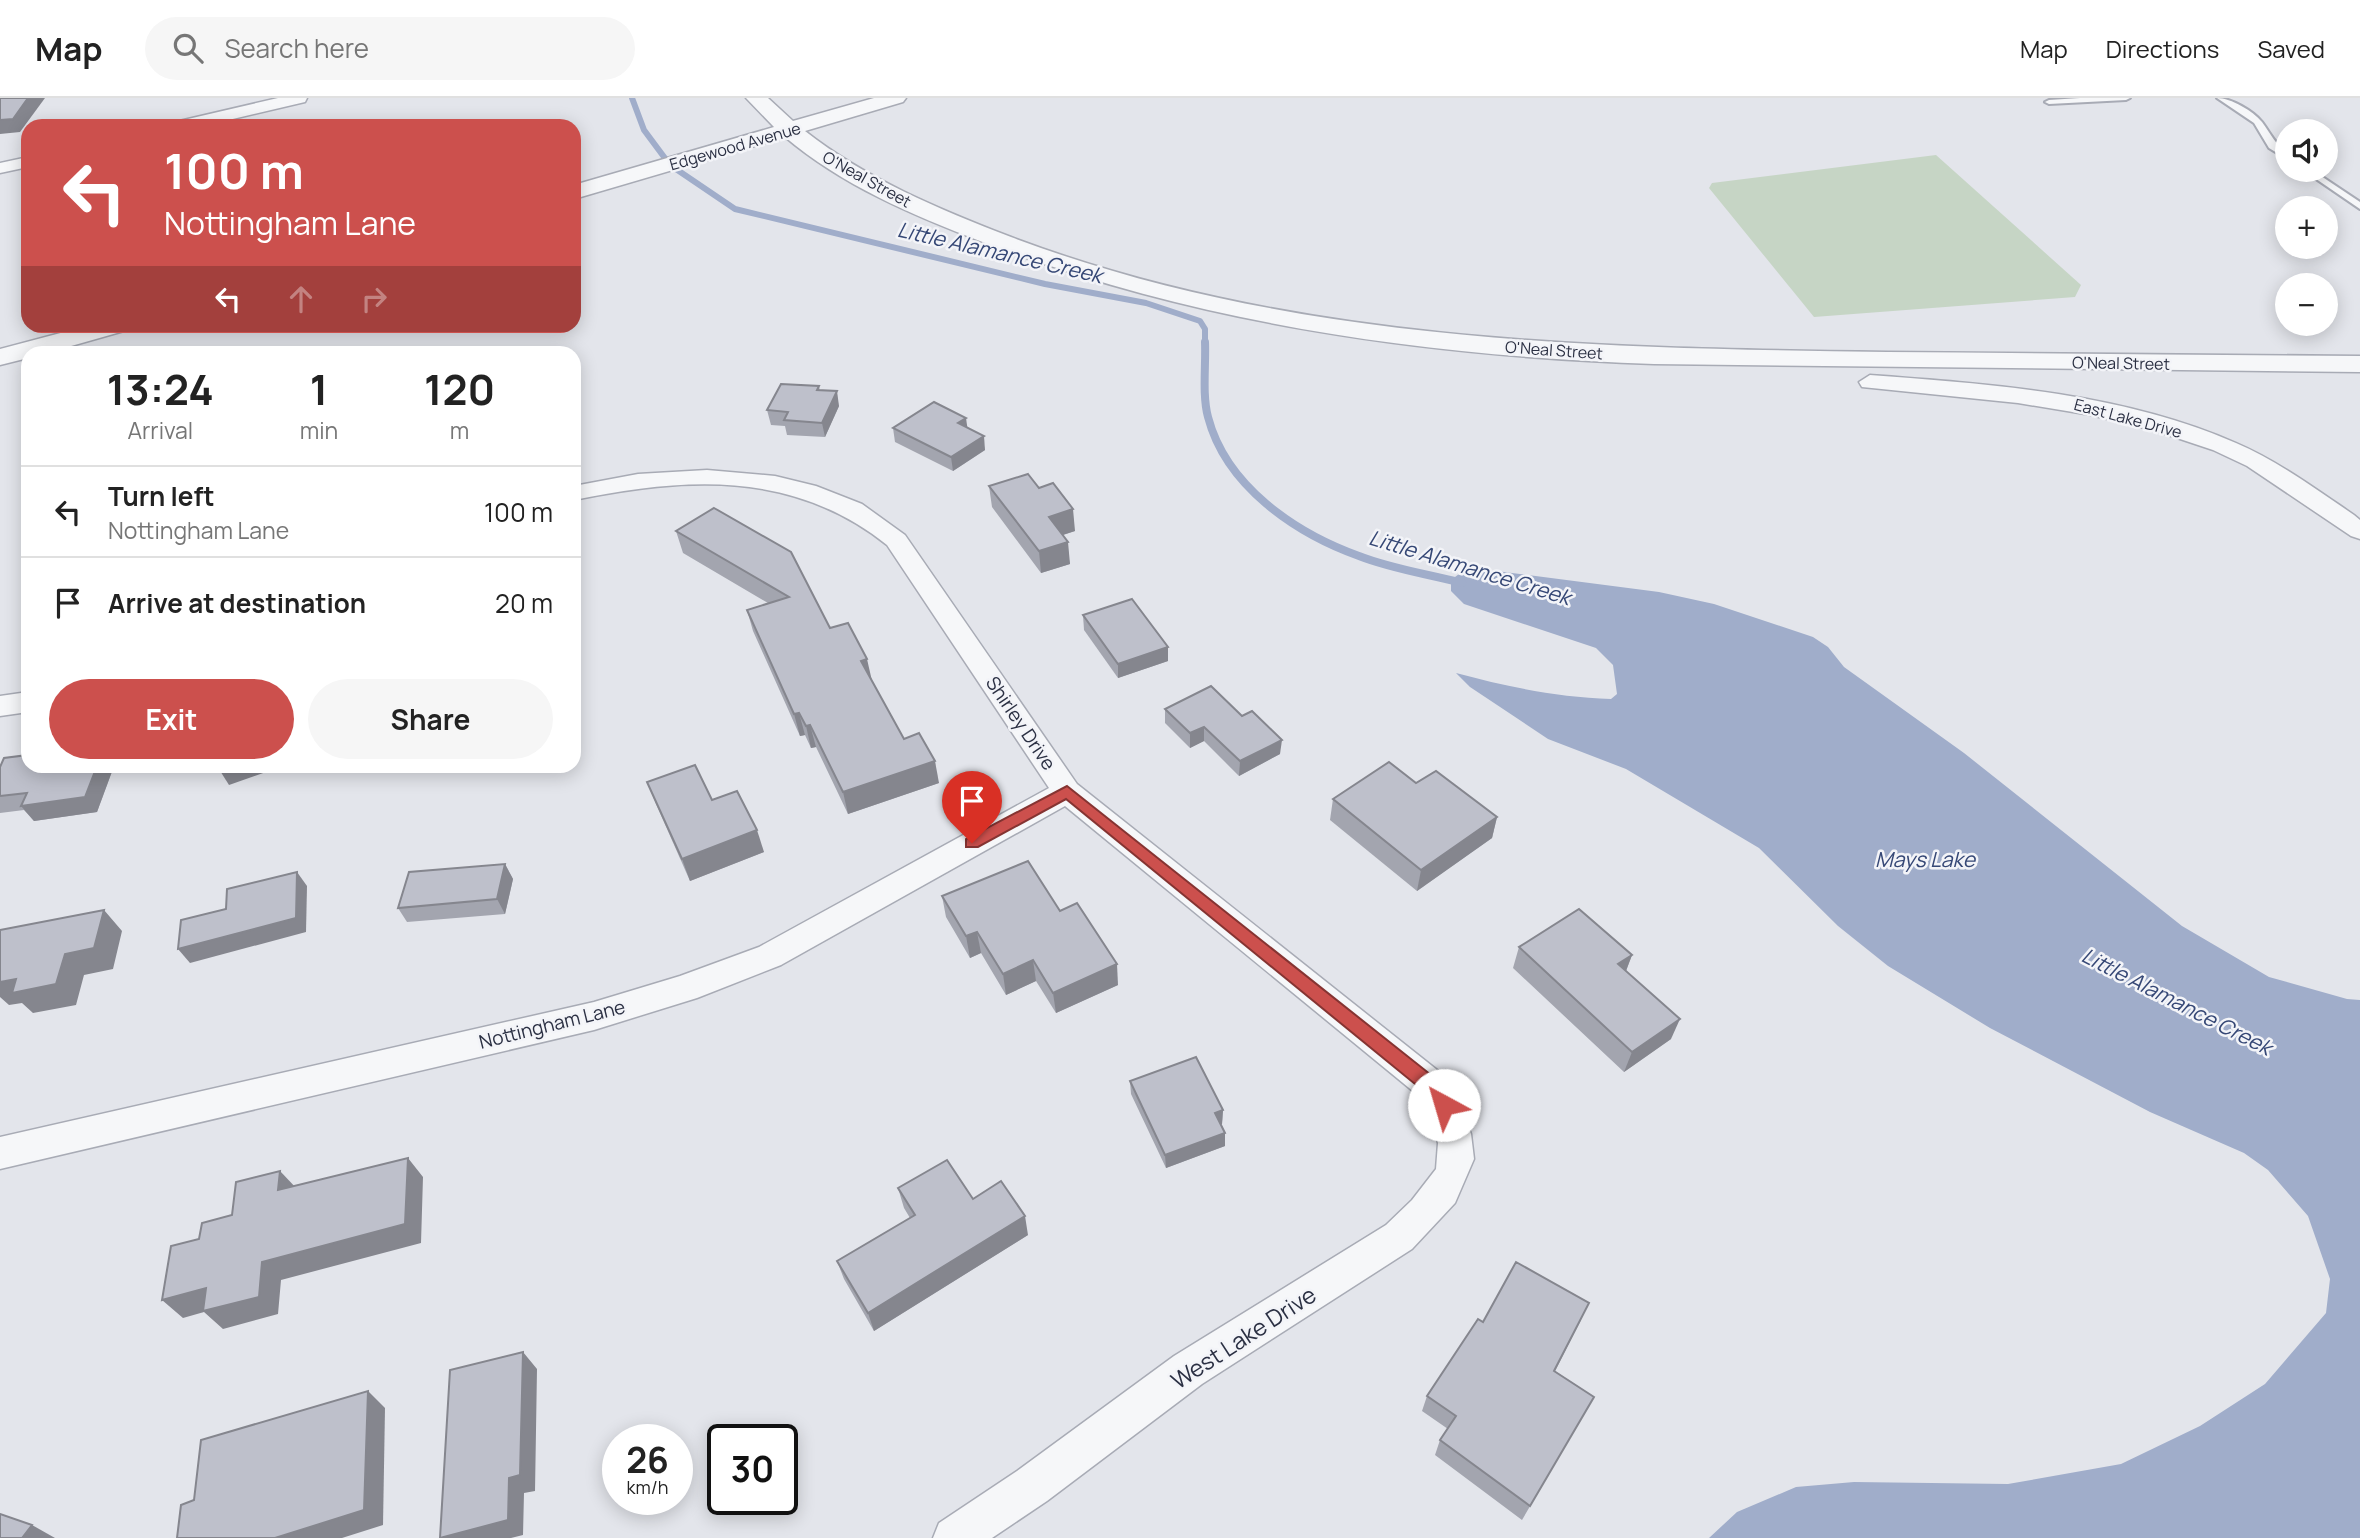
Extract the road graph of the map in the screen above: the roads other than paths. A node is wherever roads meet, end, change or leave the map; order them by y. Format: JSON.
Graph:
{"nodes":[{"id":1,"x":299,"y":98,"type":"edge"},
{"id":2,"x":756,"y":98,"type":"edge"},
{"id":3,"x":896,"y":98,"type":"edge"},
{"id":4,"x":2126,"y":98,"type":"edge"},
{"id":5,"x":2221,"y":98,"type":"edge"},
{"id":6,"x":2049,"y":103,"type":"dead end"},
{"id":7,"x":808,"y":114,"type":"junction"},
{"id":8,"x":210,"y":119,"type":"edge"},
{"id":9,"x":789,"y":130,"type":"junction"},
{"id":10,"x":2275,"y":148,"type":"edge"},
{"id":11,"x":21,"y":164,"type":"edge"},
{"id":12,"x":0,"y":168,"type":"edge"},
{"id":13,"x":2325,"y":182,"type":"edge"},
{"id":14,"x":581,"y":190,"type":"edge"},
{"id":15,"x":2360,"y":206,"type":"edge"},
{"id":16,"x":1189,"y":273,"type":"dead end"},
{"id":17,"x":1344,"y":304,"type":"dead end"},
{"id":18,"x":89,"y":333,"type":"edge"},
{"id":19,"x":2360,"y":342,"type":"edge"},
{"id":20,"x":41,"y":346,"type":"edge"},
{"id":21,"x":21,"y":351,"type":"edge"},
{"id":22,"x":0,"y":357,"type":"edge"},
{"id":23,"x":2360,"y":364,"type":"edge"},
{"id":24,"x":1870,"y":382,"type":"dead end"},
{"id":25,"x":581,"y":492,"type":"edge"},
{"id":26,"x":2360,"y":531,"type":"edge"},
{"id":27,"x":21,"y":703,"type":"edge"},
{"id":28,"x":0,"y":706,"type":"edge"},
{"id":29,"x":1067,"y":792,"type":"junction"},
{"id":30,"x":1439,"y":1091,"type":"joint"},
{"id":31,"x":0,"y":1153,"type":"edge"},
{"id":32,"x":954,"y":1538,"type":"edge"}],
"edges":[{"from":1,"to":8,"type":"street"},
{"from":2,"to":9,"type":"street","name":"O'Neal Street"},
{"from":3,"to":7,"type":"street","name":"Edgewood Avenue"},
{"from":4,"to":6,"type":"lane"},
{"from":5,"to":10,"type":"lane"},
{"from":7,"to":9,"type":"street","name":"Edgewood Avenue"},
{"from":7,"to":16,"type":"street","name":"O'Neal Street"},
{"from":9,"to":14,"type":"street","name":"Edgewood Avenue"},
{"from":9,"to":23,"type":"street","name":"O'Neal Street"},
{"from":11,"to":12,"type":"street"},
{"from":13,"to":15,"type":"lane"},
{"from":17,"to":19,"type":"street","name":"O'Neal Street"},
{"from":18,"to":20,"type":"street"},
{"from":21,"to":22,"type":"street"},
{"from":24,"to":26,"type":"street","name":"East Lake Drive"},
{"from":25,"to":29,"type":"street","name":"Shirley Drive"},
{"from":27,"to":28,"type":"street"},
{"from":29,"to":30,"type":"street","name":"Shirley Drive"},
{"from":29,"to":31,"type":"street","name":"Nottingham Lane"},
{"from":30,"to":32,"type":"street","name":"West Lake Drive"}]}
